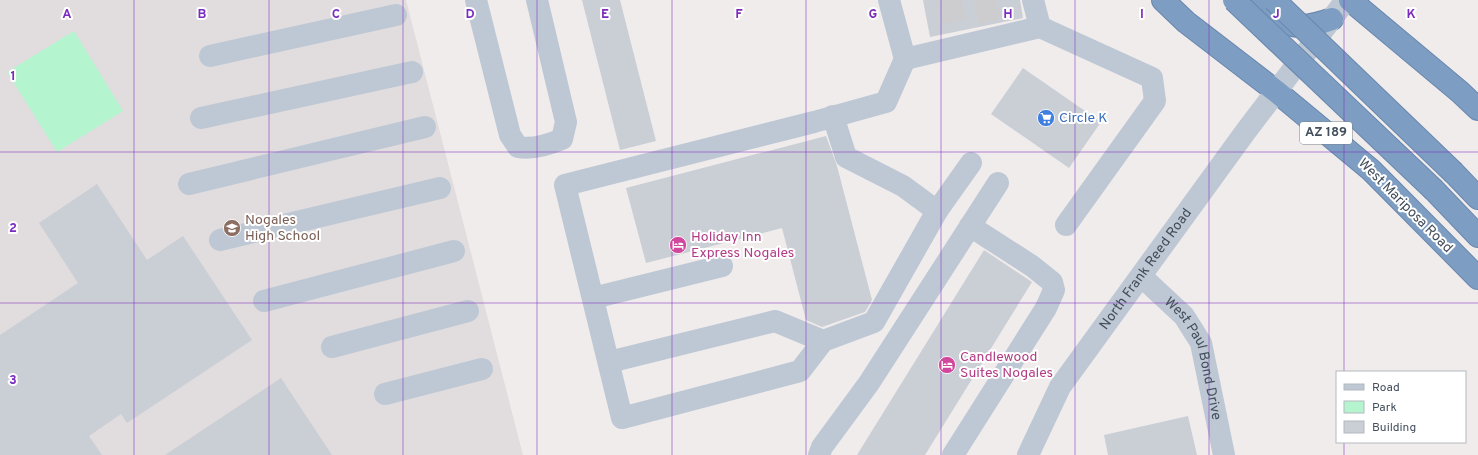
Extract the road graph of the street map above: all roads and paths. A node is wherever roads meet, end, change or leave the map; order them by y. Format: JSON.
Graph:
{"nodes":[{"id":1,"x":476,"y":0,"type":"edge"},
{"id":2,"x":537,"y":0,"type":"edge"},
{"id":3,"x":889,"y":0,"type":"edge"},
{"id":4,"x":1033,"y":0,"type":"edge"},
{"id":5,"x":1163,"y":0,"type":"edge"},
{"id":6,"x":1234,"y":0,"type":"edge"},
{"id":7,"x":1255,"y":0,"type":"edge"},
{"id":8,"x":1274,"y":0,"type":"edge"},
{"id":9,"x":1346,"y":0,"type":"edge"},
{"id":10,"x":1350,"y":0,"type":"edge"},
{"id":11,"x":396,"y":15,"type":"dead end"},
{"id":12,"x":1332,"y":19,"type":"junction"},
{"id":13,"x":1040,"y":27,"type":"junction"},
{"id":14,"x":210,"y":56,"type":"dead end"},
{"id":15,"x":905,"y":59,"type":"junction"},
{"id":16,"x":412,"y":72,"type":"dead end"},
{"id":17,"x":1277,"y":92,"type":"junction"},
{"id":18,"x":1478,"y":109,"type":"edge"},
{"id":19,"x":833,"y":116,"type":"junction"},
{"id":20,"x":201,"y":118,"type":"dead end"},
{"id":21,"x":425,"y":127,"type":"dead end"},
{"id":22,"x":971,"y":163,"type":"dead end"},
{"id":23,"x":998,"y":183,"type":"dead end"},
{"id":24,"x":189,"y":184,"type":"dead end"},
{"id":25,"x":440,"y":188,"type":"dead end"},
{"id":26,"x":1478,"y":198,"type":"edge"},
{"id":27,"x":937,"y":211,"type":"junction"},
{"id":28,"x":1066,"y":225,"type":"dead end"},
{"id":29,"x":970,"y":226,"type":"junction"},
{"id":30,"x":1478,"y":236,"type":"edge"},
{"id":31,"x":220,"y":240,"type":"dead end"},
{"id":32,"x":454,"y":251,"type":"dead end"},
{"id":33,"x":722,"y":266,"type":"dead end"},
{"id":34,"x":1141,"y":276,"type":"junction"},
{"id":35,"x":1478,"y":278,"type":"edge"},
{"id":36,"x":593,"y":298,"type":"junction"},
{"id":37,"x":264,"y":301,"type":"dead end"},
{"id":38,"x":468,"y":311,"type":"dead end"},
{"id":39,"x":823,"y":341,"type":"junction"},
{"id":40,"x":332,"y":347,"type":"dead end"},
{"id":41,"x":609,"y":362,"type":"junction"},
{"id":42,"x":482,"y":369,"type":"dead end"},
{"id":43,"x":385,"y":394,"type":"dead end"},
{"id":44,"x":819,"y":455,"type":"edge"},
{"id":45,"x":953,"y":455,"type":"edge"},
{"id":46,"x":1028,"y":455,"type":"edge"},
{"id":47,"x":1224,"y":455,"type":"edge"}],
"edges":[{"from":1,"to":2,"type":"street"},
{"from":3,"to":15,"type":"street"},
{"from":4,"to":13,"type":"street"},
{"from":5,"to":17,"type":"highway","name":"West Mariposa Road","number":"AZ 189"},
{"from":6,"to":30,"type":"highway","bridge":true},
{"from":7,"to":12,"type":"highway"},
{"from":8,"to":26,"type":"highway","bridge":true},
{"from":9,"to":12,"type":"street","name":"North Frank Reed Road"},
{"from":10,"to":18,"type":"highway"},
{"from":11,"to":14,"type":"street"},
{"from":12,"to":17,"type":"street","name":"North Frank Reed Road"},
{"from":13,"to":15,"type":"street"},
{"from":13,"to":28,"type":"street"},
{"from":15,"to":19,"type":"street"},
{"from":16,"to":20,"type":"street"},
{"from":17,"to":34,"type":"street","name":"North Frank Reed Road"},
{"from":17,"to":35,"type":"highway","name":"West Mariposa Road","number":"AZ 189"},
{"from":19,"to":27,"type":"street"},
{"from":19,"to":36,"type":"street"},
{"from":21,"to":24,"type":"street"},
{"from":22,"to":27,"type":"street"},
{"from":23,"to":29,"type":"street"},
{"from":25,"to":31,"type":"street"},
{"from":27,"to":39,"type":"street"},
{"from":29,"to":44,"type":"street"},
{"from":29,"to":45,"type":"street"},
{"from":32,"to":37,"type":"street"},
{"from":33,"to":36,"type":"street"},
{"from":34,"to":46,"type":"street","name":"North Frank Reed Road"},
{"from":34,"to":47,"type":"street","name":"West Paul Bond Drive"},
{"from":36,"to":41,"type":"street"},
{"from":38,"to":40,"type":"street"},
{"from":39,"to":41,"type":"street"},
{"from":39,"to":41,"type":"street"},
{"from":42,"to":43,"type":"street"}]}
